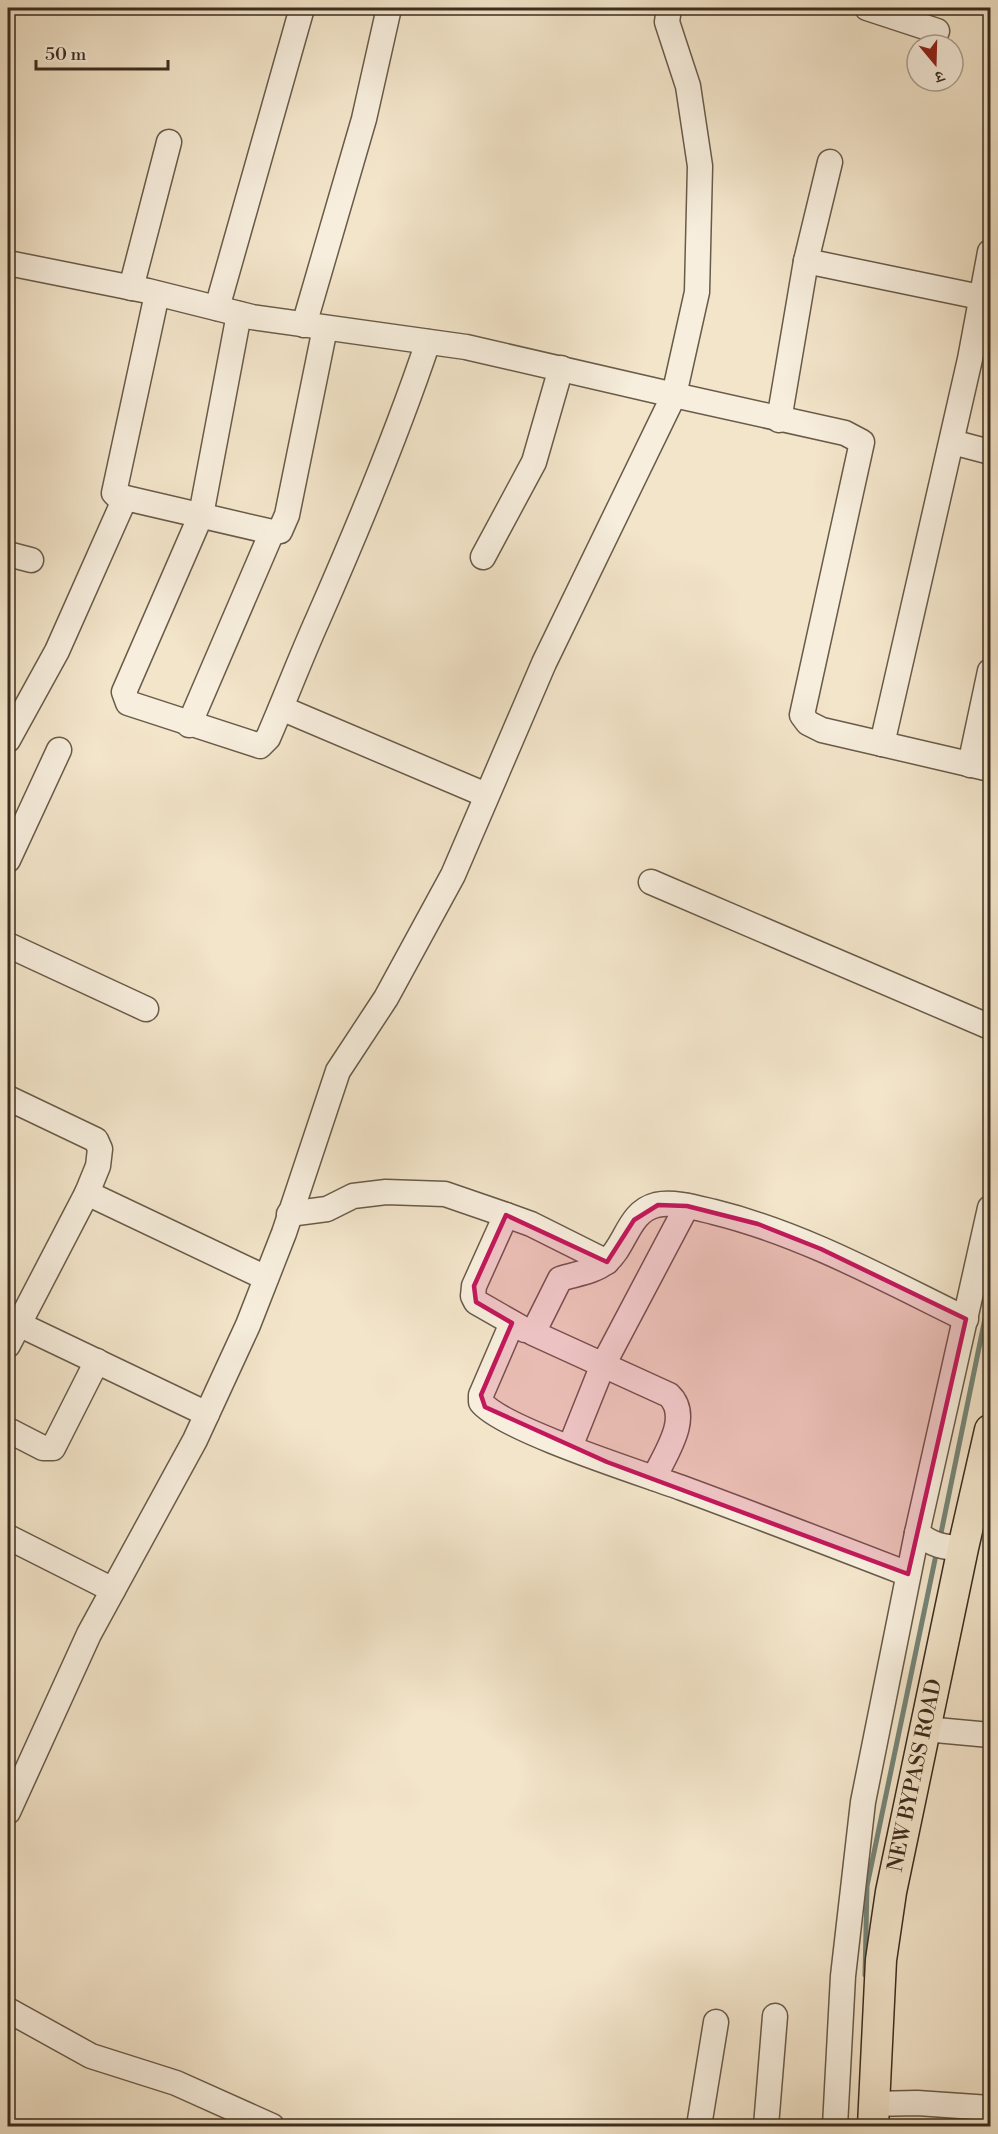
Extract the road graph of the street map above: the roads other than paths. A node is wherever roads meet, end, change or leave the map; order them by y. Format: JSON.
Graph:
{"nodes":[{"id":1,"x":302,"y":8,"type":"edge"},
{"id":2,"x":388,"y":8,"type":"edge"},
{"id":3,"x":669,"y":8,"type":"edge"},
{"id":4,"x":878,"y":9,"type":"edge"},
{"id":5,"x":936,"y":31,"type":"dead end"},
{"id":6,"x":169,"y":142,"type":"dead end"},
{"id":7,"x":830,"y":162,"type":"dead end"},
{"id":8,"x":990,"y":252,"type":"edge"},
{"id":9,"x":806,"y":261,"type":"junction"},
{"id":10,"x":8,"y":263,"type":"edge"},
{"id":11,"x":130,"y":288,"type":"junction"},
{"id":12,"x":157,"y":294,"type":"junction"},
{"id":13,"x":980,"y":297,"type":"junction"},
{"id":14,"x":228,"y":311,"type":"junction"},
{"id":15,"x":314,"y":326,"type":"junction"},
{"id":16,"x":428,"y":342,"type":"junction"},
{"id":17,"x":561,"y":368,"type":"junction"},
{"id":18,"x":674,"y":395,"type":"junction"},
{"id":19,"x":779,"y":420,"type":"junction"},
{"id":20,"x":952,"y":442,"type":"junction"},
{"id":21,"x":990,"y":452,"type":"edge"},
{"id":22,"x":125,"y":498,"type":"junction"},
{"id":23,"x":201,"y":515,"type":"junction"},
{"id":24,"x":272,"y":532,"type":"junction"},
{"id":25,"x":8,"y":554,"type":"edge"},
{"id":26,"x":483,"y":557,"type":"dead end"},
{"id":27,"x":31,"y":560,"type":"dead end"},
{"id":28,"x":990,"y":671,"type":"edge"},
{"id":29,"x":282,"y":708,"type":"junction"},
{"id":30,"x":189,"y":725,"type":"junction"},
{"id":31,"x":8,"y":740,"type":"edge"},
{"id":32,"x":882,"y":744,"type":"junction"},
{"id":33,"x":59,"y":750,"type":"dead end"},
{"id":34,"x":980,"y":767,"type":"edge"},
{"id":35,"x":486,"y":795,"type":"junction"},
{"id":36,"x":8,"y":860,"type":"edge"},
{"id":37,"x":651,"y":882,"type":"dead end"},
{"id":38,"x":8,"y":945,"type":"edge"},
{"id":39,"x":146,"y":1009,"type":"dead end"},
{"id":40,"x":990,"y":1027,"type":"edge"},
{"id":41,"x":8,"y":1098,"type":"edge"},
{"id":42,"x":87,"y":1193,"type":"junction"},
{"id":43,"x":687,"y":1206,"type":"junction"},
{"id":44,"x":990,"y":1208,"type":"edge"},
{"id":45,"x":290,"y":1214,"type":"junction"},
{"id":46,"x":506,"y":1215,"type":"junction"},
{"id":47,"x":576,"y":1245,"type":"junction"},
{"id":48,"x":607,"y":1262,"type":"junction"},
{"id":49,"x":266,"y":1278,"type":"junction"},
{"id":50,"x":560,"y":1280,"type":"junction"},
{"id":51,"x":966,"y":1319,"type":"junction"},
{"id":52,"x":522,"y":1328,"type":"junction"},
{"id":53,"x":11,"y":1329,"type":"edge"},
{"id":54,"x":97,"y":1361,"type":"junction"},
{"id":55,"x":602,"y":1367,"type":"junction"},
{"id":56,"x":207,"y":1414,"type":"junction"},
{"id":57,"x":8,"y":1430,"type":"edge"},
{"id":58,"x":990,"y":1430,"type":"edge"},
{"id":59,"x":570,"y":1447,"type":"junction"},
{"id":60,"x":654,"y":1478,"type":"junction"},
{"id":61,"x":8,"y":1537,"type":"edge"},
{"id":62,"x":939,"y":1543,"type":"junction"},
{"id":63,"x":908,"y":1574,"type":"junction"},
{"id":64,"x":113,"y":1590,"type":"junction"},
{"id":65,"x":925,"y":1729,"type":"junction"},
{"id":66,"x":990,"y":1735,"type":"edge"},
{"id":67,"x":8,"y":1812,"type":"edge"},
{"id":68,"x":8,"y":2010,"type":"edge"},
{"id":69,"x":775,"y":2016,"type":"dead end"},
{"id":70,"x":716,"y":2022,"type":"dead end"},
{"id":71,"x":990,"y":2108,"type":"edge"},
{"id":72,"x":872,"y":2115,"type":"edge"},
{"id":73,"x":272,"y":2127,"type":"edge"},
{"id":74,"x":699,"y":2127,"type":"edge"},
{"id":75,"x":766,"y":2127,"type":"edge"},
{"id":76,"x":835,"y":2127,"type":"edge"}],
"edges":[{"from":1,"to":14,"type":"street"},
{"from":2,"to":15,"type":"street"},
{"from":3,"to":18,"type":"street"},
{"from":4,"to":5,"type":"street"},
{"from":6,"to":11,"type":"street"},
{"from":7,"to":9,"type":"street"},
{"from":8,"to":13,"type":"street"},
{"from":9,"to":13,"type":"street"},
{"from":9,"to":19,"type":"street"},
{"from":10,"to":11,"type":"street"},
{"from":11,"to":12,"type":"street"},
{"from":12,"to":14,"type":"street"},
{"from":12,"to":22,"type":"street"},
{"from":13,"to":20,"type":"street"},
{"from":14,"to":15,"type":"street"},
{"from":14,"to":23,"type":"street"},
{"from":15,"to":16,"type":"street"},
{"from":15,"to":24,"type":"street"},
{"from":16,"to":17,"type":"street"},
{"from":16,"to":29,"type":"street"},
{"from":17,"to":18,"type":"street"},
{"from":17,"to":26,"type":"street"},
{"from":18,"to":19,"type":"street"},
{"from":18,"to":35,"type":"street"},
{"from":19,"to":32,"type":"street"},
{"from":20,"to":21,"type":"street"},
{"from":20,"to":32,"type":"street"},
{"from":22,"to":23,"type":"street"},
{"from":22,"to":31,"type":"street"},
{"from":23,"to":24,"type":"street"},
{"from":23,"to":30,"type":"street"},
{"from":24,"to":30,"type":"street"},
{"from":25,"to":27,"type":"street"},
{"from":28,"to":34,"type":"street"},
{"from":29,"to":30,"type":"street"},
{"from":29,"to":35,"type":"street"},
{"from":32,"to":34,"type":"street"},
{"from":33,"to":36,"type":"street"},
{"from":35,"to":45,"type":"street"},
{"from":37,"to":40,"type":"street"},
{"from":38,"to":39,"type":"street"},
{"from":41,"to":42,"type":"street"},
{"from":42,"to":49,"type":"street"},
{"from":42,"to":53,"type":"street"},
{"from":43,"to":48,"type":"street"},
{"from":43,"to":51,"type":"street"},
{"from":43,"to":55,"type":"street"},
{"from":44,"to":51,"type":"street"},
{"from":45,"to":46,"type":"street"},
{"from":45,"to":49,"type":"street"},
{"from":46,"to":47,"type":"street"},
{"from":46,"to":52,"type":"street"},
{"from":47,"to":48,"type":"street"},
{"from":47,"to":50,"type":"street"},
{"from":48,"to":50,"type":"street"},
{"from":49,"to":56,"type":"street"},
{"from":50,"to":52,"type":"street"},
{"from":51,"to":62,"type":"street"},
{"from":52,"to":55,"type":"street"},
{"from":52,"to":59,"type":"street"},
{"from":53,"to":54,"type":"street"},
{"from":54,"to":56,"type":"street"},
{"from":54,"to":57,"type":"street"},
{"from":55,"to":59,"type":"street"},
{"from":55,"to":60,"type":"street"},
{"from":56,"to":64,"type":"street"},
{"from":58,"to":62,"type":"main road","name":"NEW BYPASS ROAD"},
{"from":59,"to":60,"type":"street"},
{"from":60,"to":63,"type":"street"},
{"from":61,"to":64,"type":"street"},
{"from":62,"to":63,"type":"street"},
{"from":62,"to":65,"type":"main road","name":"NEW BYPASS ROAD"},
{"from":63,"to":76,"type":"street"},
{"from":64,"to":67,"type":"street"},
{"from":65,"to":66,"type":"street"},
{"from":65,"to":72,"type":"main road","name":"NEW BYPASS ROAD"},
{"from":68,"to":73,"type":"street"},
{"from":69,"to":75,"type":"street"},
{"from":70,"to":74,"type":"street"},
{"from":71,"to":72,"type":"street"}]}
